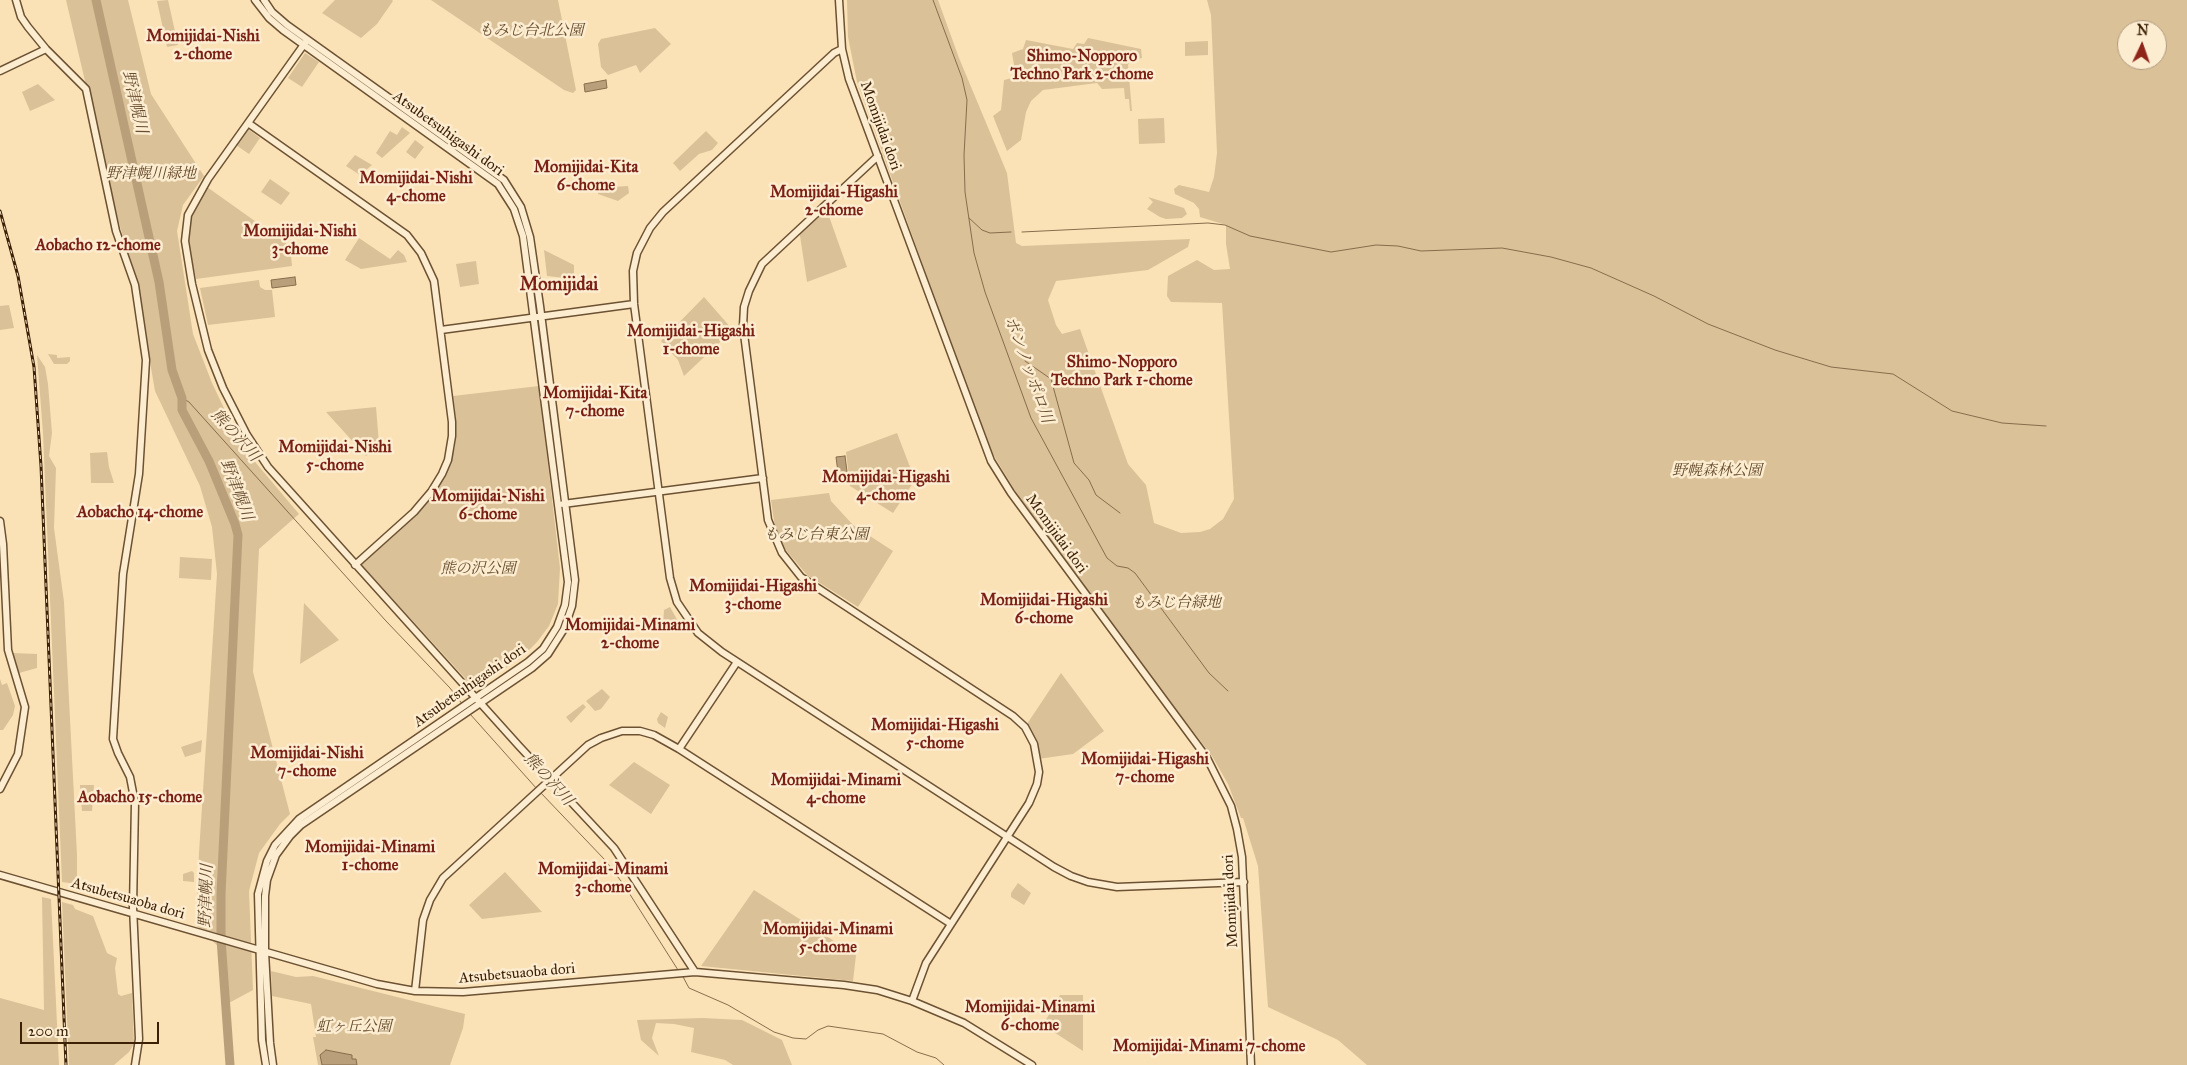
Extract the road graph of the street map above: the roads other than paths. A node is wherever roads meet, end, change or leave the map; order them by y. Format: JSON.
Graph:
{"nodes":[{"id":1,"x":16,"y":0,"type":"edge"},
{"id":2,"x":256,"y":0,"type":"edge"},
{"id":3,"x":264,"y":0,"type":"edge"},
{"id":4,"x":839,"y":0,"type":"edge"},
{"id":5,"x":305,"y":42,"type":"junction"},
{"id":6,"x":46,"y":49,"type":"junction"},
{"id":7,"x":842,"y":49,"type":"junction"},
{"id":8,"x":0,"y":71,"type":"edge"},
{"id":9,"x":248,"y":123,"type":"junction"},
{"id":10,"x":878,"y":156,"type":"junction"},
{"id":11,"x":634,"y":304,"type":"junction"},
{"id":12,"x":538,"y":316,"type":"junction"},
{"id":13,"x":441,"y":330,"type":"junction"},
{"id":14,"x":763,"y":478,"type":"junction"},
{"id":15,"x":659,"y":492,"type":"junction"},
{"id":16,"x":563,"y":504,"type":"junction"},
{"id":17,"x":0,"y":522,"type":"edge"},
{"id":18,"x":355,"y":565,"type":"junction"},
{"id":19,"x":737,"y":662,"type":"junction"},
{"id":20,"x":479,"y":700,"type":"junction"},
{"id":21,"x":679,"y":749,"type":"junction"},
{"id":22,"x":548,"y":782,"type":"junction"},
{"id":23,"x":0,"y":789,"type":"edge"},
{"id":24,"x":1009,"y":837,"type":"junction"},
{"id":25,"x":0,"y":874,"type":"edge"},
{"id":26,"x":1244,"y":882,"type":"junction"},
{"id":27,"x":133,"y":913,"type":"junction"},
{"id":28,"x":951,"y":924,"type":"junction"},
{"id":29,"x":262,"y":951,"type":"junction"},
{"id":30,"x":692,"y":972,"type":"junction"},
{"id":31,"x":414,"y":991,"type":"junction"},
{"id":32,"x":912,"y":1001,"type":"junction"},
{"id":33,"x":135,"y":1065,"type":"edge"},
{"id":34,"x":266,"y":1065,"type":"edge"},
{"id":35,"x":273,"y":1065,"type":"edge"},
{"id":36,"x":1032,"y":1065,"type":"edge"},
{"id":37,"x":1251,"y":1065,"type":"edge"}],
"edges":[{"from":1,"to":6,"type":"street"},
{"from":2,"to":5,"type":"street","name":"Atsubetsuhigashi dori"},
{"from":3,"to":5,"type":"street","name":"Atsubetsuhigashi dori"},
{"from":4,"to":7,"type":"street","name":"Momijidai dori"},
{"from":5,"to":9,"type":"street"},
{"from":5,"to":12,"type":"street","name":"Atsubetsuhigashi dori"},
{"from":6,"to":8,"type":"street"},
{"from":6,"to":27,"type":"street"},
{"from":7,"to":10,"type":"street","name":"Momijidai dori"},
{"from":7,"to":11,"type":"street"},
{"from":9,"to":13,"type":"street"},
{"from":9,"to":18,"type":"street"},
{"from":10,"to":14,"type":"street"},
{"from":10,"to":26,"type":"street","name":"Momijidai dori"},
{"from":11,"to":12,"type":"street"},
{"from":11,"to":15,"type":"street"},
{"from":12,"to":13,"type":"street"},
{"from":12,"to":16,"type":"street","name":"Atsubetsuhigashi dori"},
{"from":13,"to":18,"type":"street"},
{"from":14,"to":15,"type":"street"},
{"from":14,"to":24,"type":"street"},
{"from":15,"to":16,"type":"street"},
{"from":15,"to":19,"type":"street"},
{"from":16,"to":20,"type":"street","name":"Atsubetsuhigashi dori"},
{"from":17,"to":23,"type":"street"},
{"from":18,"to":20,"type":"street"},
{"from":19,"to":21,"type":"street"},
{"from":19,"to":24,"type":"street"},
{"from":20,"to":22,"type":"street"},
{"from":20,"to":29,"type":"street","name":"Atsubetsuhigashi dori"},
{"from":21,"to":22,"type":"street"},
{"from":21,"to":28,"type":"street"},
{"from":22,"to":30,"type":"street"},
{"from":22,"to":31,"type":"street"},
{"from":24,"to":26,"type":"street"},
{"from":24,"to":28,"type":"street"},
{"from":25,"to":27,"type":"street","name":"Atsubetsuaoba dori"},
{"from":26,"to":37,"type":"street","name":"Momijidai dori"},
{"from":27,"to":29,"type":"street","name":"Atsubetsuaoba dori"},
{"from":27,"to":33,"type":"street"},
{"from":28,"to":32,"type":"street"},
{"from":29,"to":31,"type":"street","name":"Atsubetsuaoba dori"},
{"from":29,"to":34,"type":"street","name":"Atsubetsuhigashi dori"},
{"from":29,"to":35,"type":"street","name":"Atsubetsuhigashi dori"},
{"from":30,"to":31,"type":"street","name":"Atsubetsuaoba dori"},
{"from":30,"to":32,"type":"street","name":"Atsubetsuaoba dori"},
{"from":32,"to":36,"type":"street","name":"Atsubetsuaoba dori"}]}
